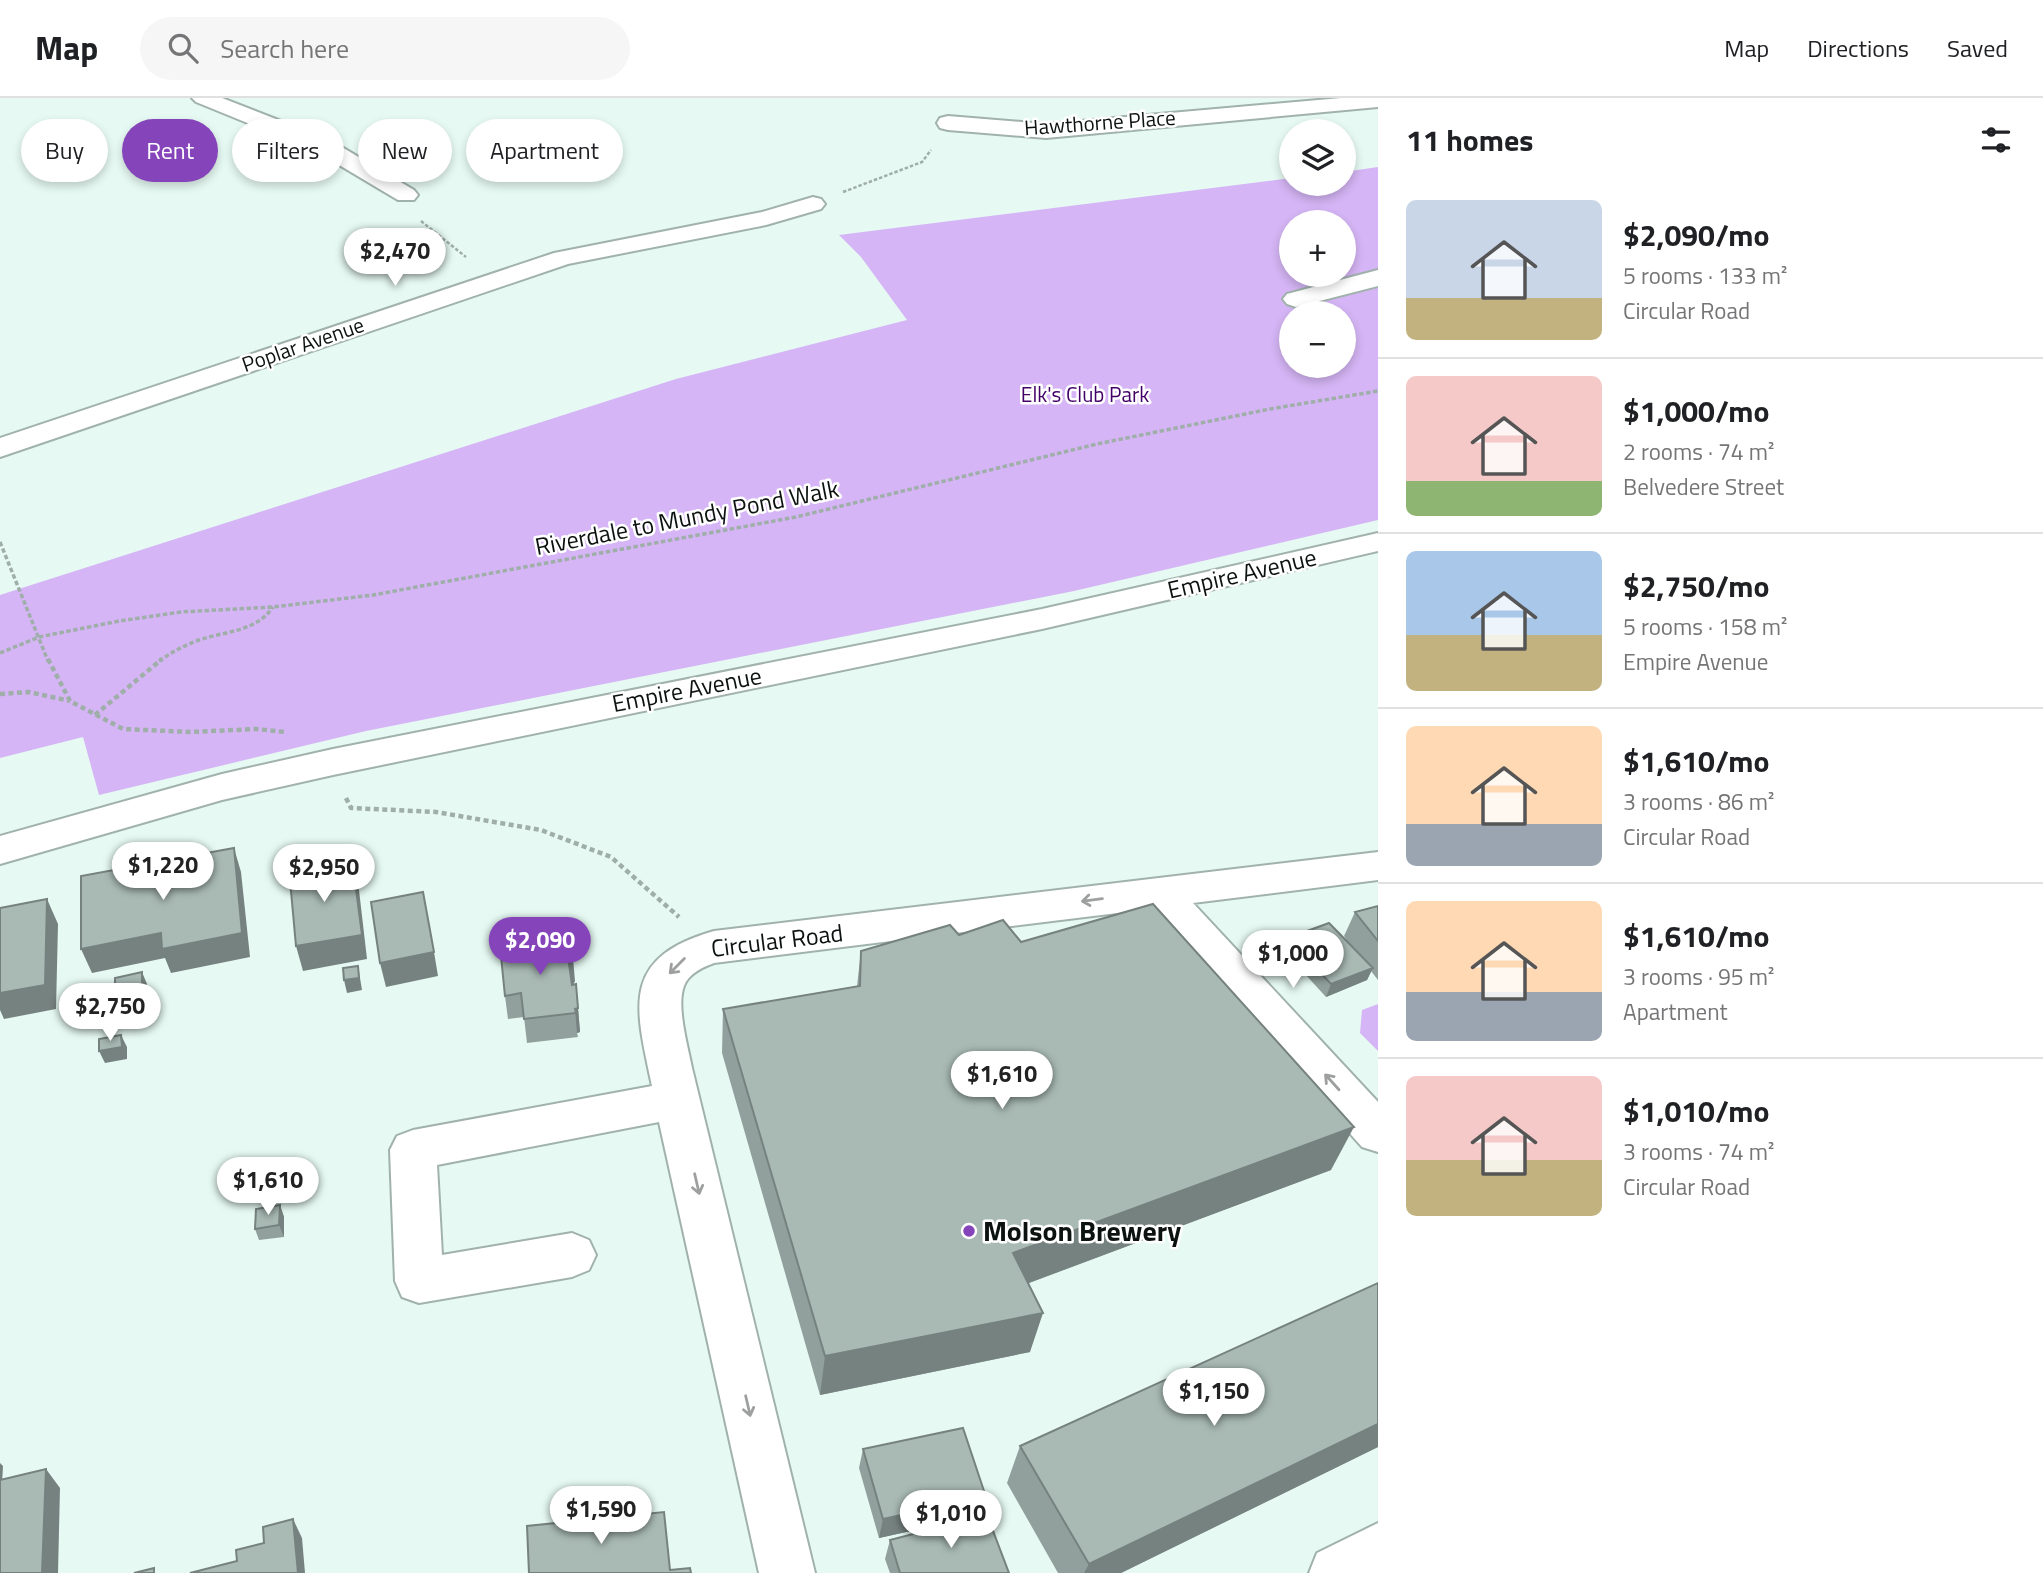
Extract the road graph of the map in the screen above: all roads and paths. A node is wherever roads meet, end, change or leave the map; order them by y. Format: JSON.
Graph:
{"nodes":[{"id":1,"x":203,"y":98,"type":"edge"},
{"id":2,"x":1378,"y":101,"type":"edge"},
{"id":3,"x":948,"y":123,"type":"joint"},
{"id":4,"x":406,"y":195,"type":"joint"},
{"id":5,"x":813,"y":204,"type":"joint"},
{"id":6,"x":475,"y":264,"type":"dead end"},
{"id":7,"x":1378,"y":278,"type":"edge"},
{"id":8,"x":1296,"y":299,"type":"dead end"},
{"id":9,"x":1378,"y":391,"type":"edge"},
{"id":10,"x":0,"y":448,"type":"edge"},
{"id":11,"x":0,"y":542,"type":"edge"},
{"id":12,"x":1378,"y":542,"type":"edge"},
{"id":13,"x":273,"y":607,"type":"junction"},
{"id":14,"x":39,"y":636,"type":"junction"},
{"id":15,"x":0,"y":653,"type":"edge"},
{"id":16,"x":0,"y":694,"type":"edge"},
{"id":17,"x":70,"y":701,"type":"junction"},
{"id":18,"x":95,"y":715,"type":"junction"},
{"id":19,"x":289,"y":733,"type":"dead end"},
{"id":20,"x":340,"y":786,"type":"dead end"},
{"id":21,"x":0,"y":850,"type":"edge"},
{"id":22,"x":1378,"y":866,"type":"edge"},
{"id":23,"x":1159,"y":892,"type":"junction"},
{"id":24,"x":680,"y":918,"type":"dead end"},
{"id":25,"x":677,"y":1100,"type":"junction"},
{"id":26,"x":1378,"y":1133,"type":"edge"},
{"id":27,"x":572,"y":1255,"type":"dead end"},
{"id":28,"x":1378,"y":1551,"type":"edge"},
{"id":29,"x":788,"y":1573,"type":"edge"},
{"id":30,"x":1337,"y":1573,"type":"edge"}],
"edges":[{"from":1,"to":4,"type":"street"},
{"from":2,"to":3,"type":"street","name":"Hawthorne Place"},
{"from":3,"to":5,"type":"path"},
{"from":4,"to":6,"type":"path"},
{"from":5,"to":10,"type":"street","name":"Poplar Avenue"},
{"from":7,"to":8,"type":"street"},
{"from":9,"to":13,"type":"path","name":"Riverdale to Mundy Pond Walk"},
{"from":11,"to":14,"type":"path"},
{"from":12,"to":21,"type":"street","name":"Empire Avenue"},
{"from":13,"to":14,"type":"path","name":"Riverdale to Mundy Pond Walk"},
{"from":13,"to":18,"type":"path"},
{"from":14,"to":15,"type":"path","name":"Riverdale to Mundy Pond Walk"},
{"from":14,"to":17,"type":"path"},
{"from":16,"to":17,"type":"path"},
{"from":17,"to":18,"type":"path"},
{"from":18,"to":19,"type":"path"},
{"from":20,"to":24,"type":"path"},
{"from":22,"to":23,"type":"street","name":"Circular Road"},
{"from":23,"to":25,"type":"street","name":"Circular Road","one_way":true},
{"from":26,"to":23,"type":"street","one_way":true},
{"from":25,"to":27,"type":"street"},
{"from":25,"to":29,"type":"street","name":"Circular Road","one_way":true},
{"from":28,"to":30,"type":"street"}]}
